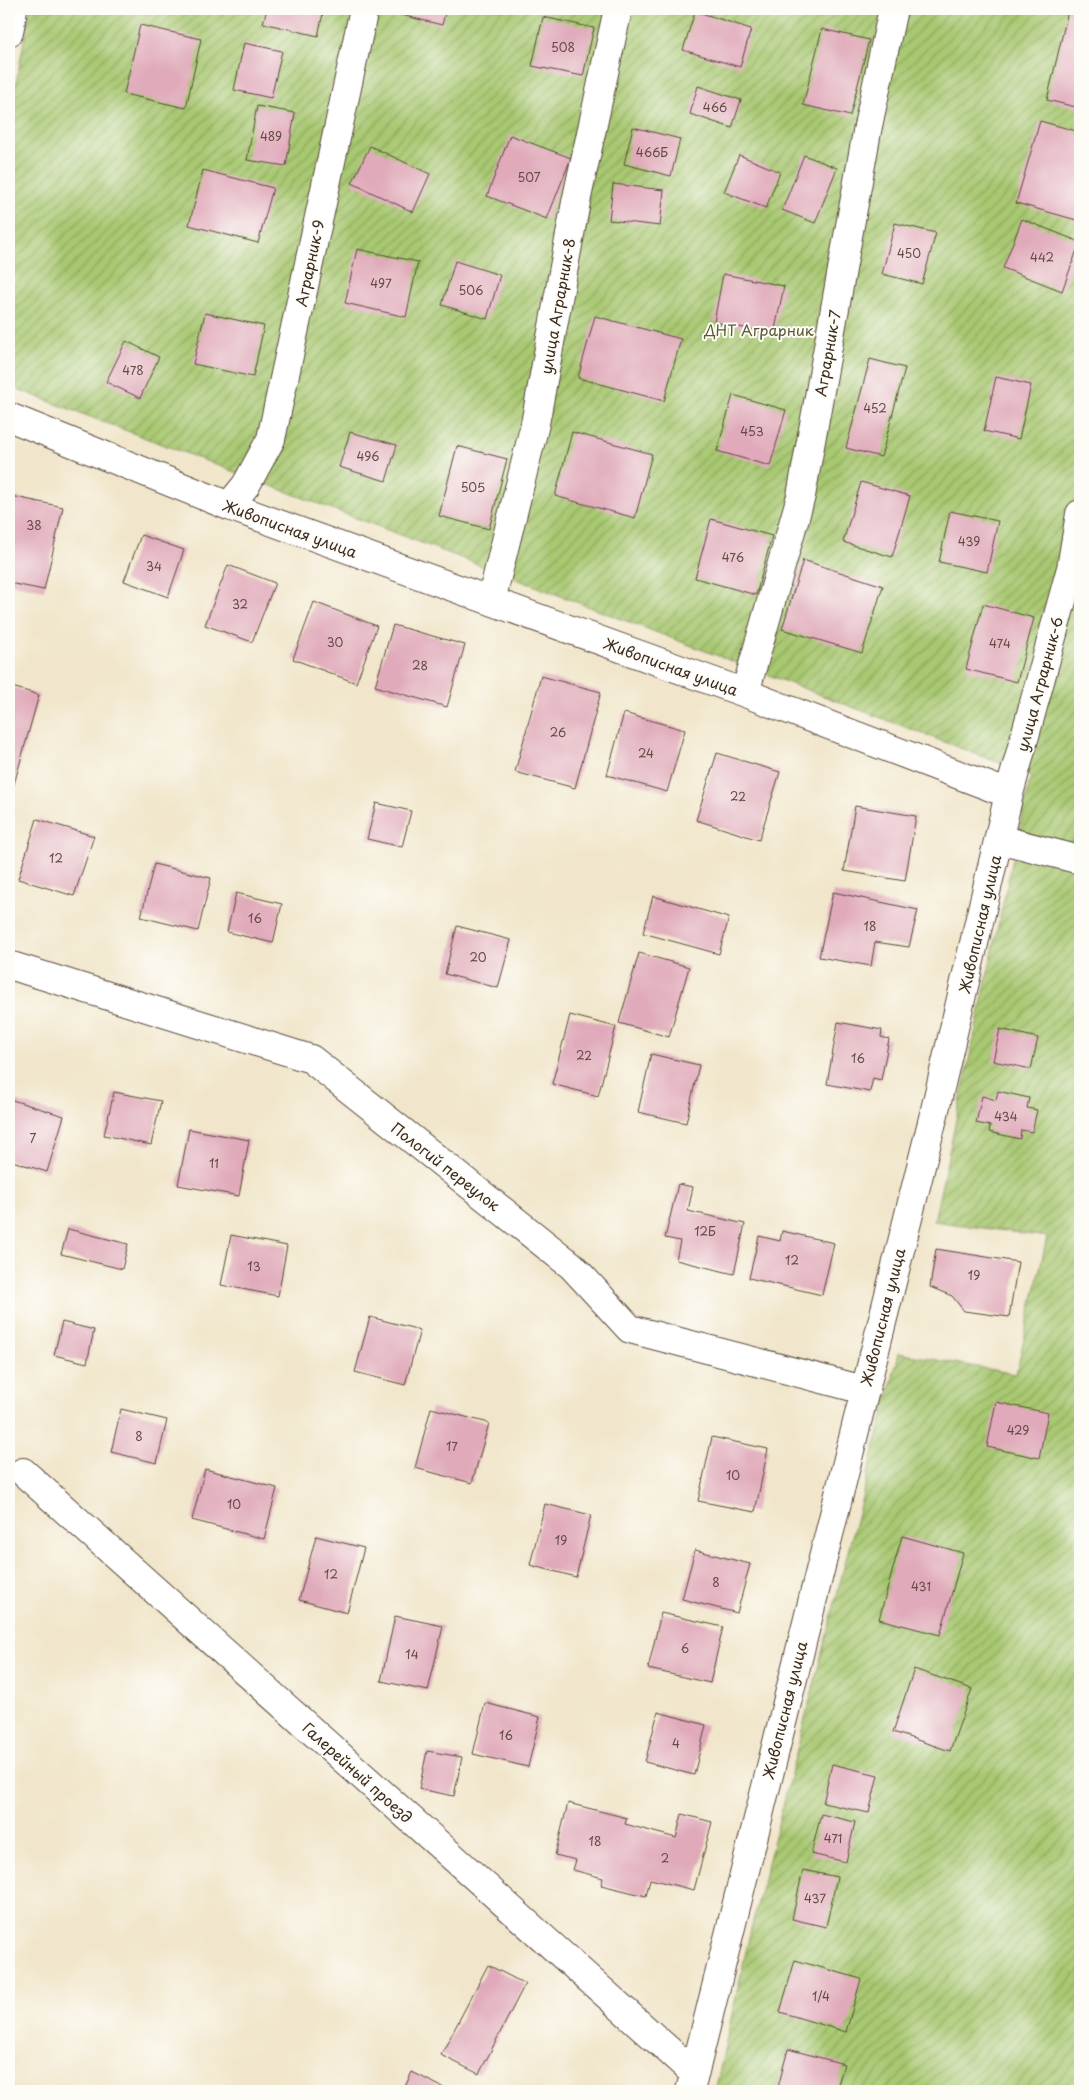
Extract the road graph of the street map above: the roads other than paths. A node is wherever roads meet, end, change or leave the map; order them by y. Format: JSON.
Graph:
{"nodes":[{"id":1,"x":13,"y":9,"type":"edge"},
{"id":2,"x":364,"y":9,"type":"edge"},
{"id":3,"x":618,"y":9,"type":"edge"},
{"id":4,"x":893,"y":9,"type":"edge"},
{"id":5,"x":9,"y":32,"type":"edge"},
{"id":6,"x":9,"y":418,"type":"edge"},
{"id":7,"x":229,"y":506,"type":"junction"},
{"id":8,"x":1080,"y":514,"type":"edge"},
{"id":9,"x":491,"y":601,"type":"junction"},
{"id":10,"x":745,"y":694,"type":"junction"},
{"id":11,"x":1009,"y":794,"type":"junction"},
{"id":12,"x":999,"y":839,"type":"junction"},
{"id":13,"x":1080,"y":860,"type":"edge"},
{"id":14,"x":9,"y":965,"type":"edge"},
{"id":15,"x":864,"y":1390,"type":"junction"},
{"id":16,"x":23,"y":1472,"type":"dead end"},
{"id":17,"x":692,"y":2082,"type":"edge"}],
"edges":[{"from":1,"to":5,"type":"street"},
{"from":2,"to":7,"type":"street","name":"Аграрник-9"},
{"from":3,"to":9,"type":"street","name":"улица Аграрник-8"},
{"from":4,"to":10,"type":"street","name":"Аграрник-7"},
{"from":6,"to":7,"type":"street","name":"Живописная улица"},
{"from":7,"to":9,"type":"street","name":"Живописная улица"},
{"from":8,"to":11,"type":"street","name":"улица Аграрник-6"},
{"from":9,"to":10,"type":"street","name":"Живописная улица"},
{"from":10,"to":11,"type":"street","name":"Живописная улица"},
{"from":11,"to":12,"type":"street","name":"Живописная улица"},
{"from":12,"to":13,"type":"street"},
{"from":12,"to":15,"type":"street","name":"Живописная улица"},
{"from":14,"to":15,"type":"street","name":"Пологий переулок"},
{"from":15,"to":17,"type":"street","name":"Живописная улица"},
{"from":16,"to":17,"type":"street","name":"Галерейный проезд"}]}
